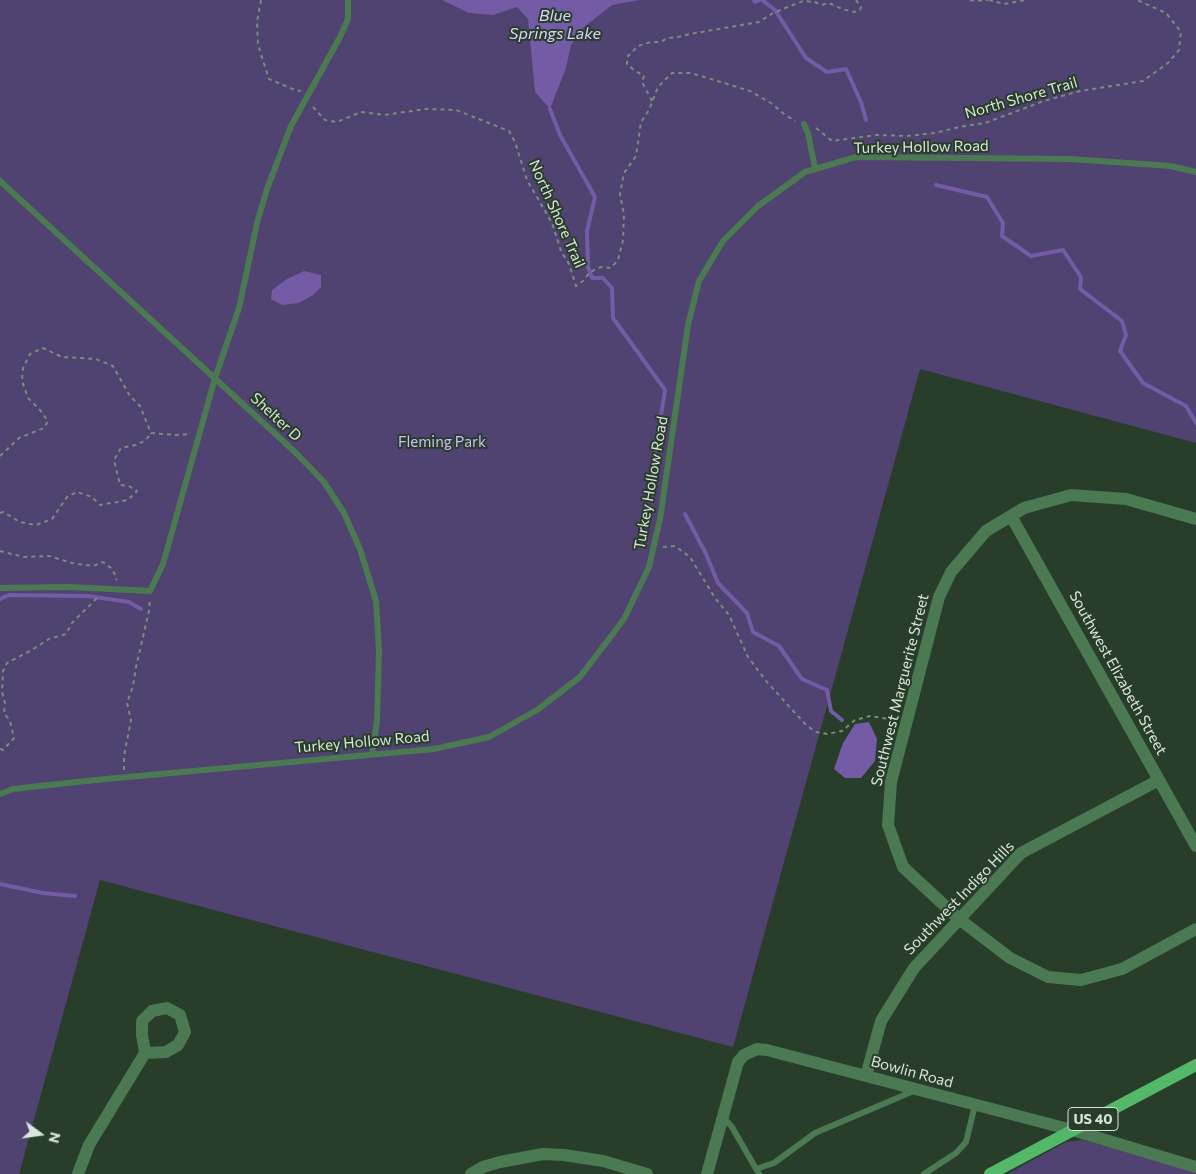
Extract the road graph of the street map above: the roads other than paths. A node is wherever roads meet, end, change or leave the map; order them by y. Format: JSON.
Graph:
{"nodes":[{"id":1,"x":348,"y":0,"type":"edge"},
{"id":2,"x":804,"y":124,"type":"road end"},
{"id":3,"x":815,"y":168,"type":"junction"},
{"id":4,"x":1196,"y":172,"type":"edge"},
{"id":5,"x":0,"y":181,"type":"edge"},
{"id":6,"x":215,"y":378,"type":"junction"},
{"id":7,"x":1011,"y":516,"type":"junction"},
{"id":8,"x":1196,"y":520,"type":"edge"},
{"id":9,"x":0,"y":588,"type":"edge"},
{"id":10,"x":372,"y":754,"type":"junction"},
{"id":11,"x":1159,"y":780,"type":"junction"},
{"id":12,"x":0,"y":794,"type":"edge"},
{"id":13,"x":1196,"y":846,"type":"edge"},
{"id":14,"x":960,"y":919,"type":"junction"},
{"id":15,"x":1196,"y":929,"type":"edge"},
{"id":16,"x":146,"y":1053,"type":"dead end"},
{"id":17,"x":1196,"y":1064,"type":"edge"},
{"id":18,"x":866,"y":1076,"type":"junction"},
{"id":19,"x":917,"y":1090,"type":"junction"},
{"id":20,"x":975,"y":1105,"type":"junction"},
{"id":21,"x":723,"y":1117,"type":"junction"},
{"id":22,"x":1072,"y":1130,"type":"junction"},
{"id":23,"x":1196,"y":1167,"type":"edge"},
{"id":24,"x":757,"y":1172,"type":"edge"},
{"id":25,"x":78,"y":1174,"type":"edge"},
{"id":26,"x":471,"y":1174,"type":"edge"},
{"id":27,"x":647,"y":1174,"type":"edge"},
{"id":28,"x":707,"y":1174,"type":"edge"},
{"id":29,"x":924,"y":1174,"type":"edge"},
{"id":30,"x":990,"y":1174,"type":"edge"}],
"edges":[{"from":1,"to":6,"type":"lane"},
{"from":2,"to":3,"type":"lane"},
{"from":3,"to":4,"type":"lane","name":"Turkey Hollow Road"},
{"from":3,"to":10,"type":"lane","name":"Turkey Hollow Road"},
{"from":5,"to":6,"type":"lane","name":"Shelter D"},
{"from":6,"to":9,"type":"lane"},
{"from":6,"to":10,"type":"lane","name":"Shelter D"},
{"from":7,"to":8,"type":"street","name":"Southwest Marguerite Street"},
{"from":7,"to":11,"type":"street","name":"Southwest Elizabeth Street"},
{"from":7,"to":14,"type":"street","name":"Southwest Marguerite Street"},
{"from":10,"to":12,"type":"lane","name":"Turkey Hollow Road"},
{"from":11,"to":13,"type":"street","name":"Southwest Elizabeth Street"},
{"from":11,"to":14,"type":"street","name":"Southwest Indigo Hills"},
{"from":14,"to":15,"type":"street","name":"Southwest Marguerite Street"},
{"from":14,"to":18,"type":"street","name":"Southwest Indigo Hills"},
{"from":16,"to":25,"type":"street"},
{"from":17,"to":22,"type":"main road","number":"US 40"},
{"from":18,"to":19,"type":"street","name":"Bowlin Road"},
{"from":18,"to":21,"type":"street","name":"Bowlin Road"},
{"from":19,"to":20,"type":"street","name":"Bowlin Road"},
{"from":19,"to":24,"type":"lane"},
{"from":20,"to":22,"type":"street","name":"Bowlin Road"},
{"from":20,"to":29,"type":"lane"},
{"from":21,"to":24,"type":"lane"},
{"from":21,"to":28,"type":"street"},
{"from":22,"to":23,"type":"street","name":"Bowlin Road"},
{"from":22,"to":30,"type":"main road","number":"US 40"},
{"from":26,"to":27,"type":"street"}]}
